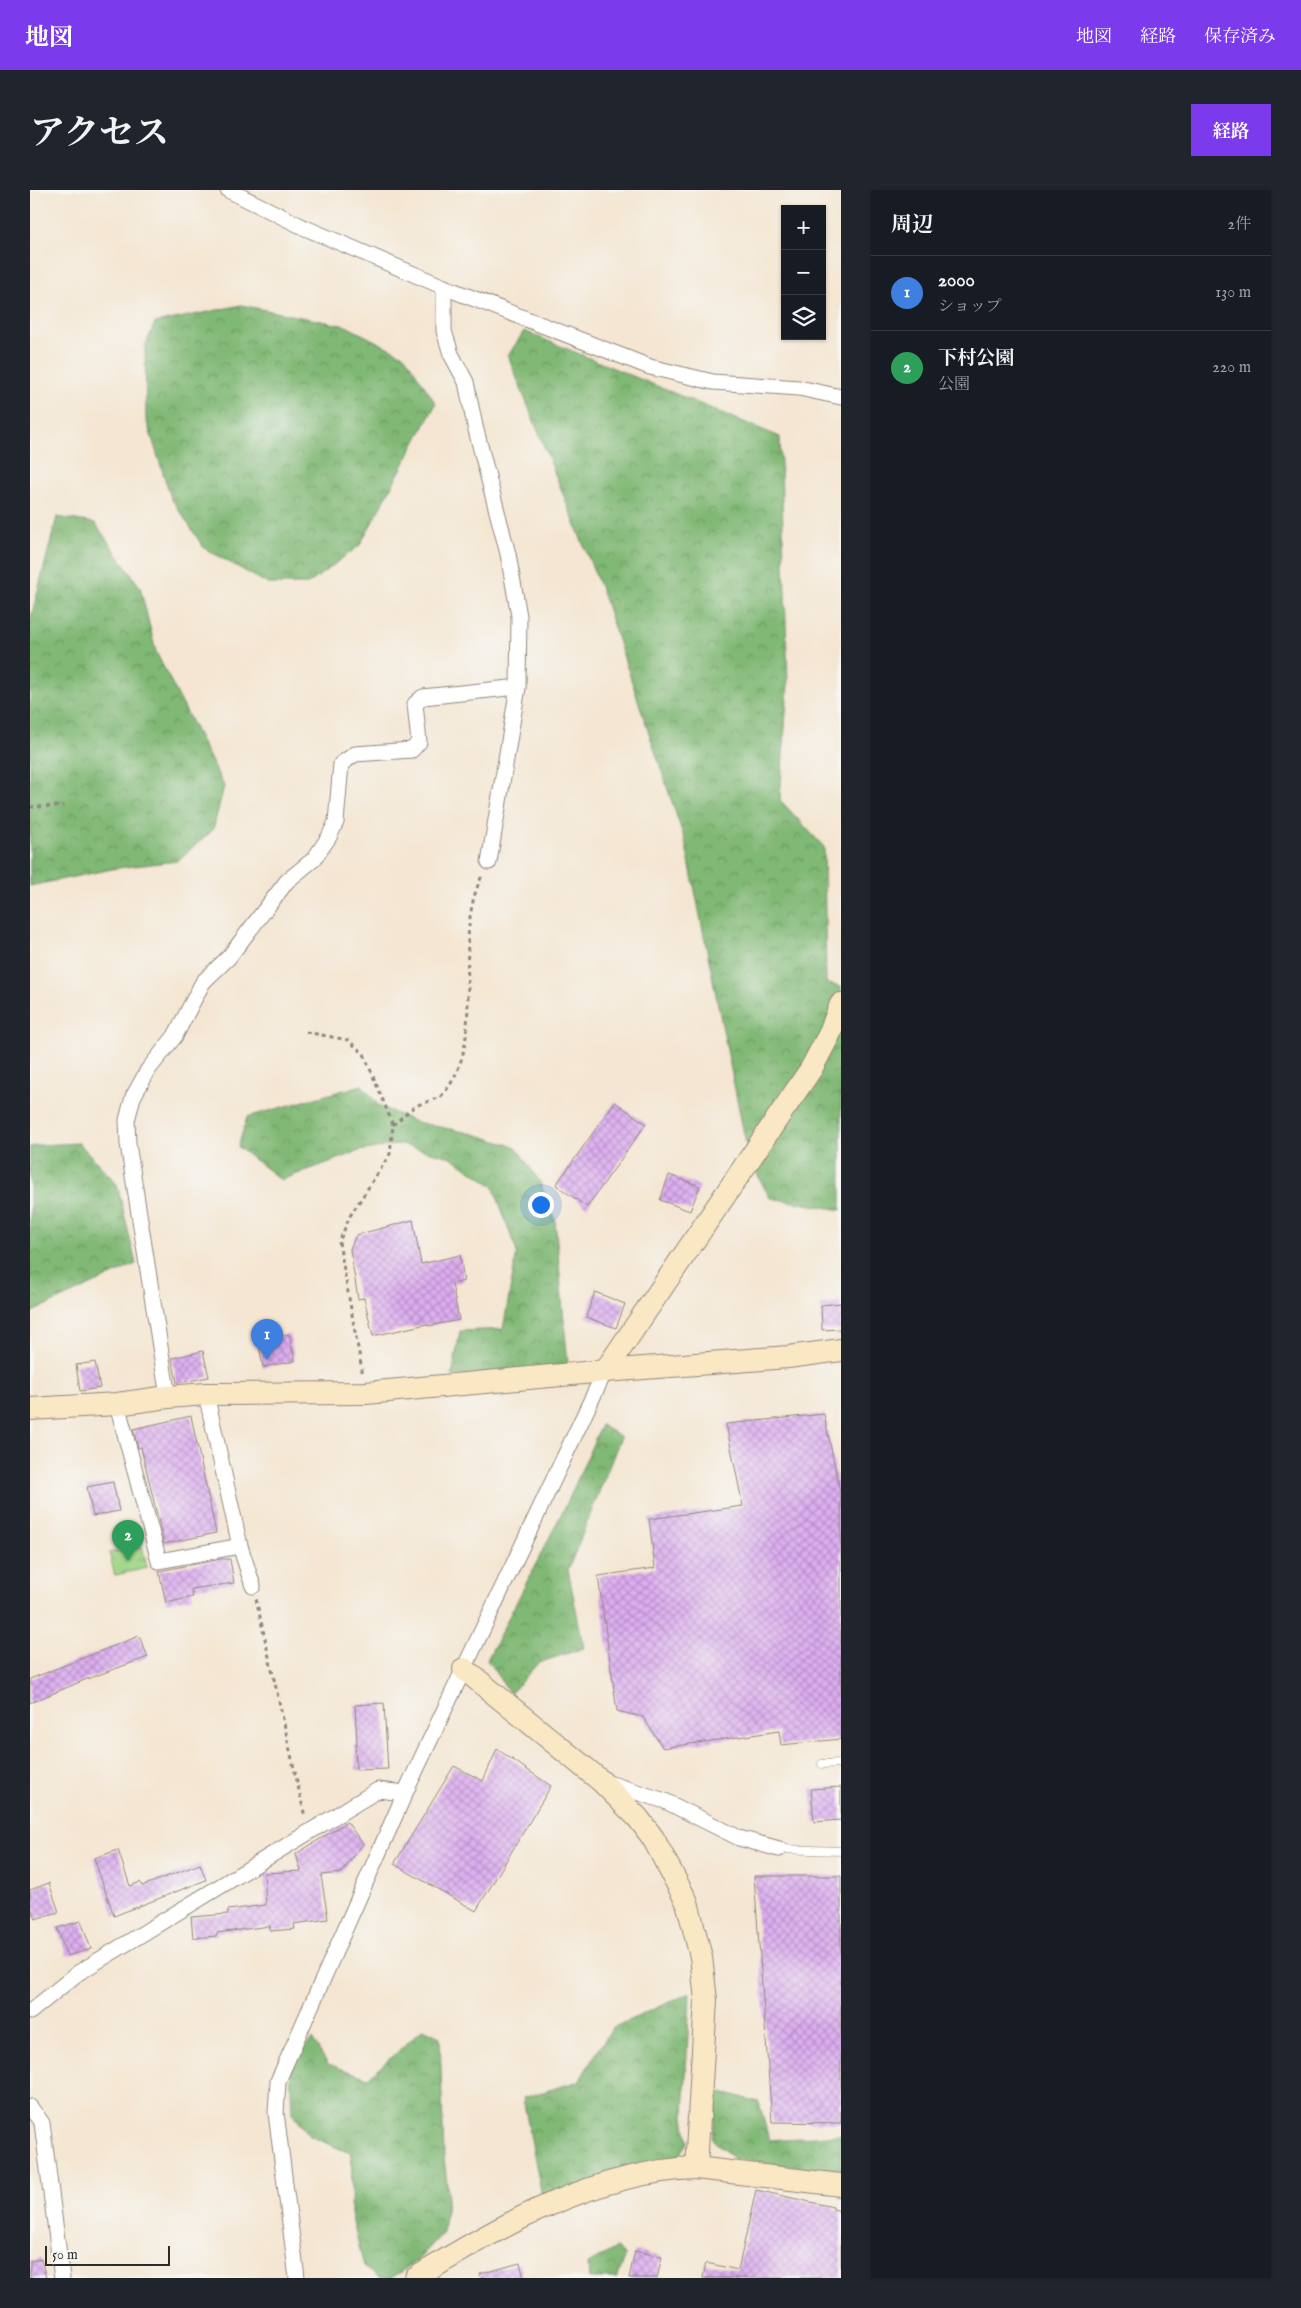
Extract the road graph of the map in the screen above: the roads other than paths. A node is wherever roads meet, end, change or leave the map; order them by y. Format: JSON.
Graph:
{"nodes":[{"id":1,"x":228,"y":190,"type":"edge"},
{"id":2,"x":444,"y":287,"type":"junction"},
{"id":3,"x":841,"y":397,"type":"edge"},
{"id":4,"x":518,"y":687,"type":"junction"},
{"id":5,"x":489,"y":862,"type":"road end"},
{"id":6,"x":841,"y":1004,"type":"edge"},
{"id":7,"x":841,"y":1350,"type":"edge"},
{"id":8,"x":605,"y":1371,"type":"junction"},
{"id":9,"x":206,"y":1394,"type":"junction"},
{"id":10,"x":168,"y":1397,"type":"junction"},
{"id":11,"x":117,"y":1404,"type":"junction"},
{"id":12,"x":30,"y":1409,"type":"edge"},
{"id":13,"x":240,"y":1546,"type":"junction"},
{"id":14,"x":253,"y":1586,"type":"road end"},
{"id":15,"x":464,"y":1669,"type":"junction"},
{"id":16,"x":841,"y":1763,"type":"edge"},
{"id":17,"x":822,"y":1764,"type":"dead end"},
{"id":18,"x":601,"y":1781,"type":"junction"},
{"id":19,"x":405,"y":1793,"type":"junction"},
{"id":20,"x":779,"y":1849,"type":"joint"},
{"id":21,"x":841,"y":1851,"type":"edge"},
{"id":22,"x":30,"y":2012,"type":"edge"},
{"id":23,"x":30,"y":2107,"type":"edge"},
{"id":24,"x":696,"y":2168,"type":"junction"},
{"id":25,"x":841,"y":2185,"type":"edge"},
{"id":26,"x":62,"y":2278,"type":"edge"},
{"id":27,"x":297,"y":2278,"type":"edge"},
{"id":28,"x":416,"y":2278,"type":"edge"}],
"edges":[{"from":1,"to":2,"type":"street"},
{"from":2,"to":3,"type":"street"},
{"from":2,"to":4,"type":"street"},
{"from":4,"to":5,"type":"street"},
{"from":4,"to":10,"type":"street"},
{"from":6,"to":8,"type":"street"},
{"from":7,"to":8,"type":"street"},
{"from":8,"to":9,"type":"street"},
{"from":8,"to":15,"type":"street"},
{"from":9,"to":10,"type":"street"},
{"from":9,"to":13,"type":"street"},
{"from":10,"to":11,"type":"street"},
{"from":11,"to":12,"type":"street"},
{"from":11,"to":13,"type":"street"},
{"from":13,"to":14,"type":"street"},
{"from":15,"to":18,"type":"street"},
{"from":15,"to":19,"type":"street"},
{"from":16,"to":17,"type":"lane"},
{"from":18,"to":20,"type":"street"},
{"from":18,"to":24,"type":"street"},
{"from":19,"to":22,"type":"street"},
{"from":19,"to":27,"type":"street"},
{"from":20,"to":21,"type":"lane"},
{"from":23,"to":26,"type":"street"},
{"from":24,"to":25,"type":"street"},
{"from":24,"to":28,"type":"street"}]}
